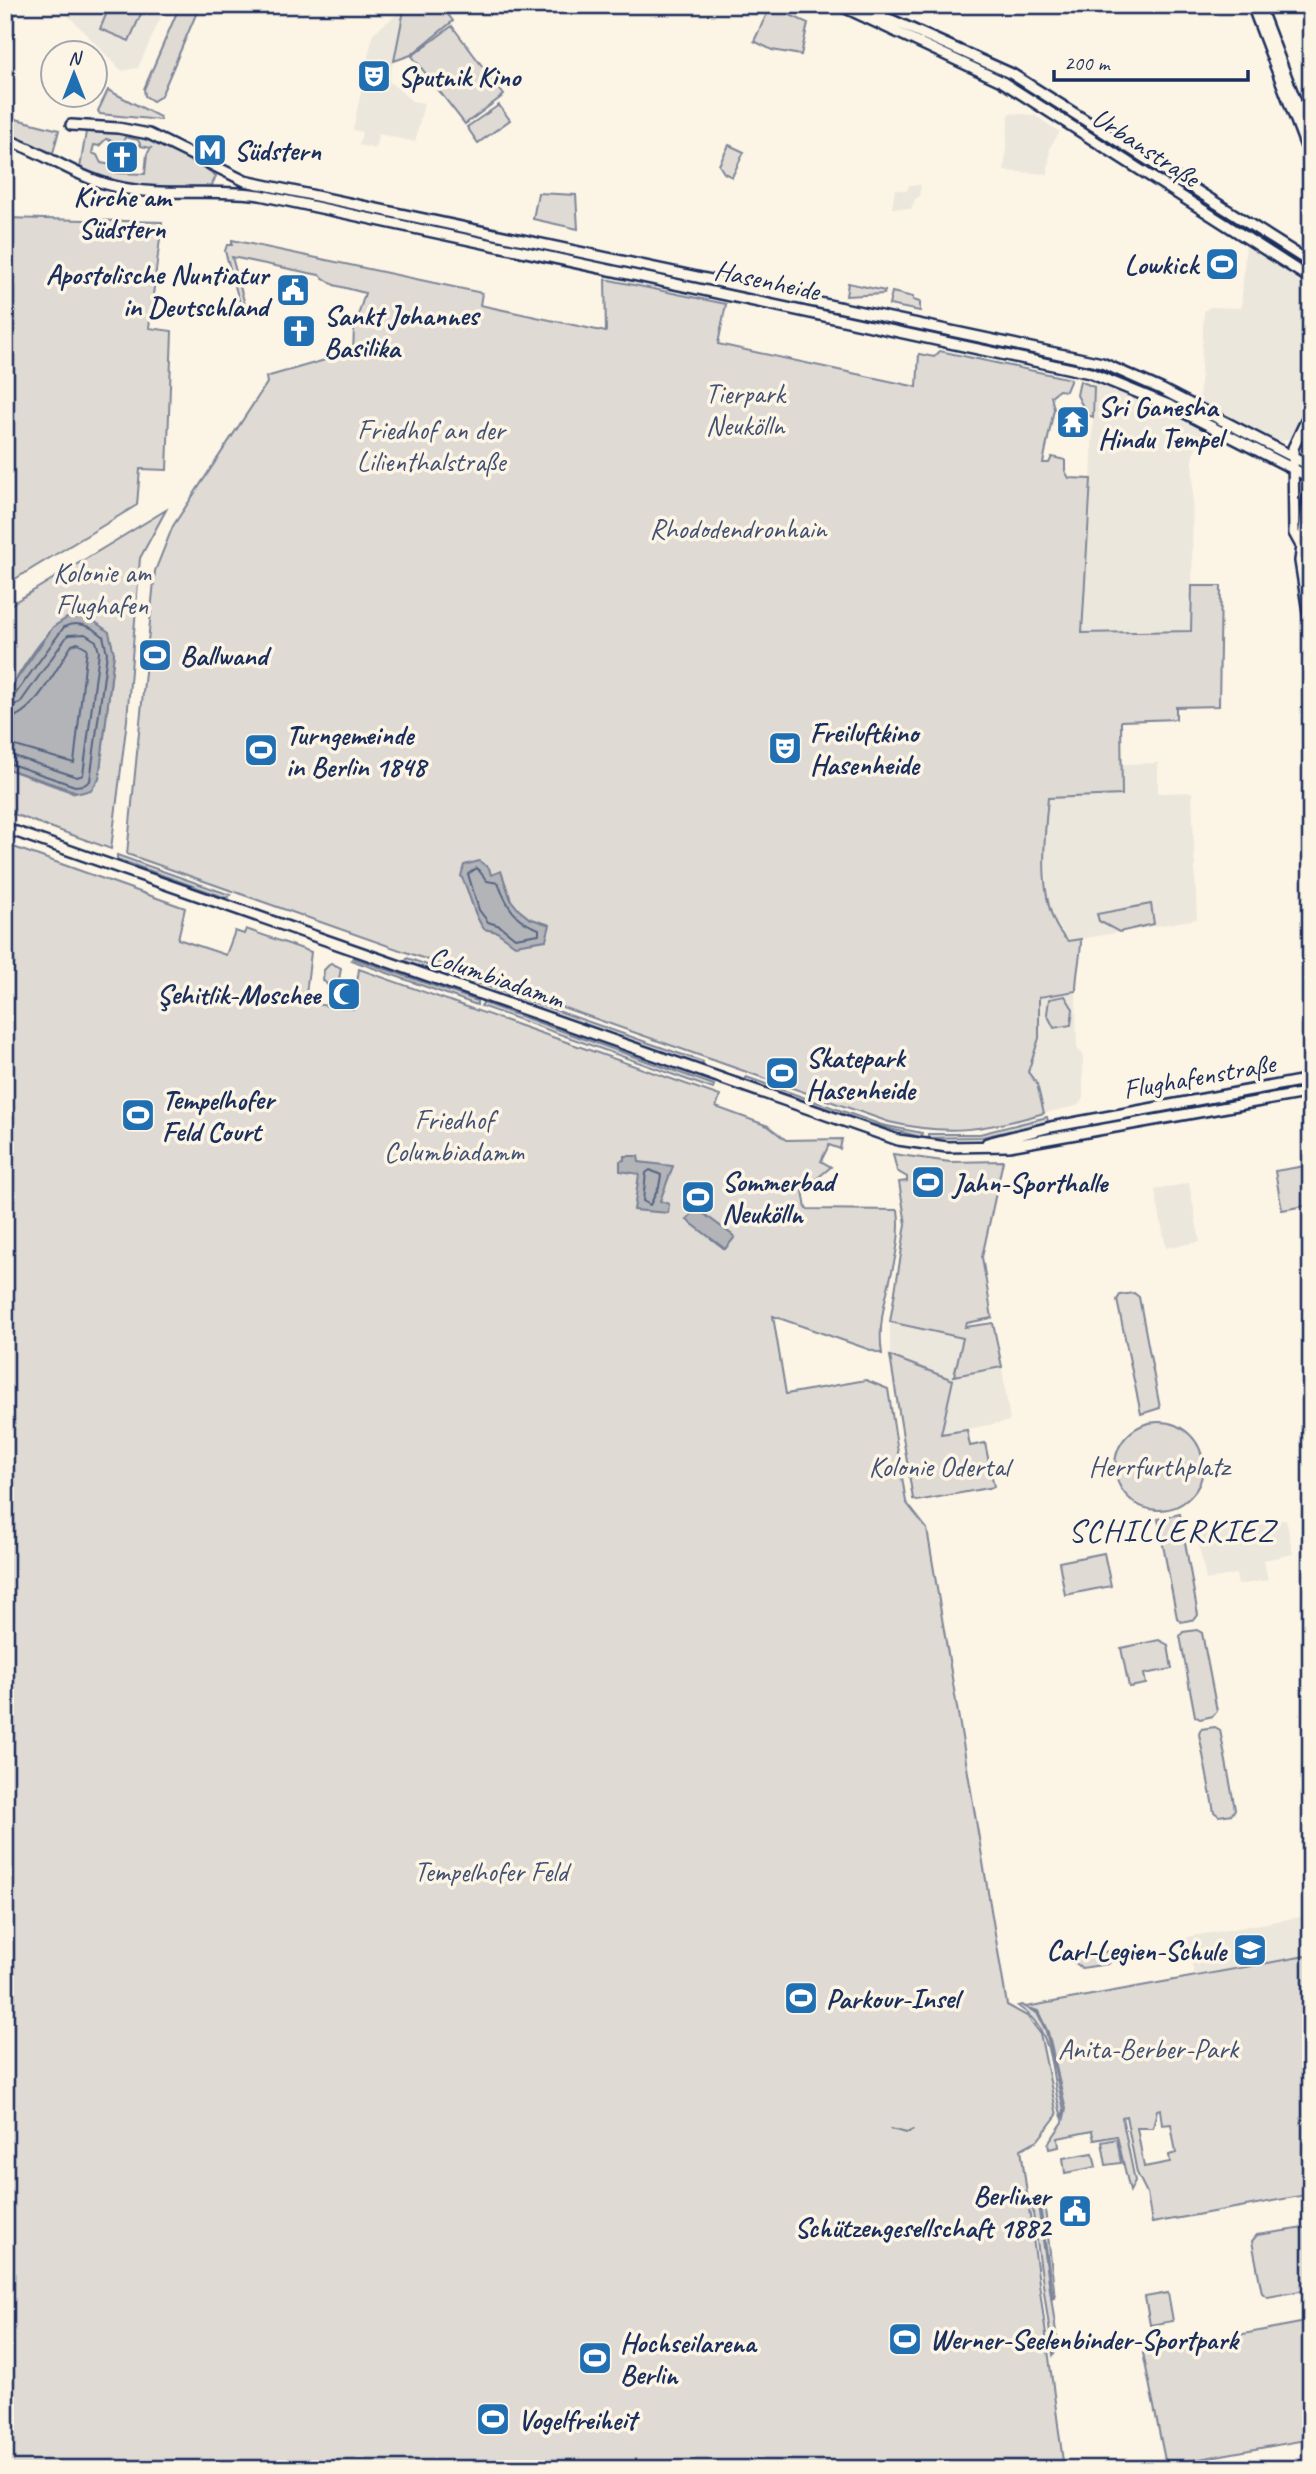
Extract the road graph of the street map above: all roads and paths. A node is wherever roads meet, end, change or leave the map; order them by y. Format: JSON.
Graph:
{"nodes":[{"id":1,"x":839,"y":5,"type":"edge"},
{"id":2,"x":858,"y":5,"type":"edge"},
{"id":3,"x":1252,"y":5,"type":"edge"},
{"id":4,"x":1259,"y":5,"type":"edge"},
{"id":5,"x":1029,"y":85,"type":"junction"},
{"id":6,"x":1023,"y":95,"type":"junction"},
{"id":7,"x":71,"y":125,"type":"dead end"},
{"id":8,"x":5,"y":139,"type":"edge"},
{"id":9,"x":1311,"y":141,"type":"edge"},
{"id":10,"x":1146,"y":159,"type":"junction"},
{"id":11,"x":1311,"y":160,"type":"edge"},
{"id":12,"x":1139,"y":169,"type":"junction"},
{"id":13,"x":223,"y":173,"type":"junction"},
{"id":14,"x":245,"y":181,"type":"junction"},
{"id":15,"x":216,"y":191,"type":"junction"},
{"id":16,"x":242,"y":193,"type":"junction"},
{"id":17,"x":1311,"y":263,"type":"edge"},
{"id":18,"x":666,"y":277,"type":"junction"},
{"id":19,"x":1311,"y":279,"type":"edge"},
{"id":20,"x":1004,"y":349,"type":"junction"},
{"id":21,"x":1133,"y":375,"type":"junction"},
{"id":22,"x":1119,"y":385,"type":"junction"},
{"id":23,"x":1311,"y":410,"type":"edge"},
{"id":24,"x":1292,"y":455,"type":"junction"},
{"id":25,"x":1311,"y":466,"type":"edge"},
{"id":26,"x":1292,"y":467,"type":"junction"},
{"id":27,"x":1311,"y":478,"type":"edge"},
{"id":28,"x":1300,"y":544,"type":"junction"},
{"id":29,"x":1311,"y":631,"type":"edge"},
{"id":30,"x":5,"y":828,"type":"edge"},
{"id":31,"x":1311,"y":1079,"type":"edge"},
{"id":32,"x":1311,"y":1092,"type":"edge"},
{"id":33,"x":1128,"y":1112,"type":"junction"},
{"id":34,"x":1095,"y":1119,"type":"joint"},
{"id":35,"x":1130,"y":1125,"type":"junction"},
{"id":36,"x":1096,"y":1131,"type":"joint"},
{"id":37,"x":978,"y":1146,"type":"junction"}],
"edges":[{"from":1,"to":6,"type":"main road","name":"Urbanstraße"},
{"from":2,"to":5,"type":"main road","name":"Urbanstraße"},
{"from":3,"to":11,"type":"main road"},
{"from":4,"to":9,"type":"main road"},
{"from":5,"to":6,"type":"main road"},
{"from":5,"to":10,"type":"main road","name":"Urbanstraße"},
{"from":6,"to":12,"type":"main road","name":"Urbanstraße"},
{"from":7,"to":13,"type":"main road"},
{"from":8,"to":15,"type":"main road"},
{"from":10,"to":12,"type":"main road"},
{"from":10,"to":17,"type":"main road","name":"Urbanstraße"},
{"from":12,"to":19,"type":"main road","name":"Urbanstraße"},
{"from":13,"to":14,"type":"main road","name":"Hasenheide"},
{"from":13,"to":15,"type":"main road"},
{"from":14,"to":16,"type":"main road"},
{"from":14,"to":18,"type":"main road","name":"Hasenheide"},
{"from":15,"to":16,"type":"main road","name":"Hasenheide"},
{"from":16,"to":18,"type":"main road","name":"Hasenheide"},
{"from":18,"to":20,"type":"main road","name":"Hasenheide"},
{"from":20,"to":21,"type":"main road","name":"Hasenheide"},
{"from":20,"to":22,"type":"main road","name":"Hasenheide"},
{"from":21,"to":22,"type":"main road"},
{"from":21,"to":24,"type":"main road","name":"Hasenheide"},
{"from":22,"to":26,"type":"main road","name":"Hasenheide"},
{"from":23,"to":24,"type":"main road"},
{"from":24,"to":25,"type":"main road","name":"Hasenheide"},
{"from":24,"to":26,"type":"main road"},
{"from":26,"to":27,"type":"main road","name":"Hasenheide"},
{"from":26,"to":28,"type":"main road"},
{"from":27,"to":28,"type":"main road"},
{"from":28,"to":29,"type":"main road"},
{"from":30,"to":37,"type":"main road","name":"Columbiadamm"},
{"from":31,"to":33,"type":"main road","name":"Flughafenstraße"},
{"from":32,"to":35,"type":"main road","name":"Flughafenstraße"},
{"from":33,"to":34,"type":"main road","name":"Flughafenstraße"},
{"from":33,"to":35,"type":"main road"},
{"from":34,"to":37,"type":"main road","name":"Columbiadamm"},
{"from":35,"to":36,"type":"main road","name":"Flughafenstraße"},
{"from":36,"to":37,"type":"main road","name":"Columbiadamm"}]}
